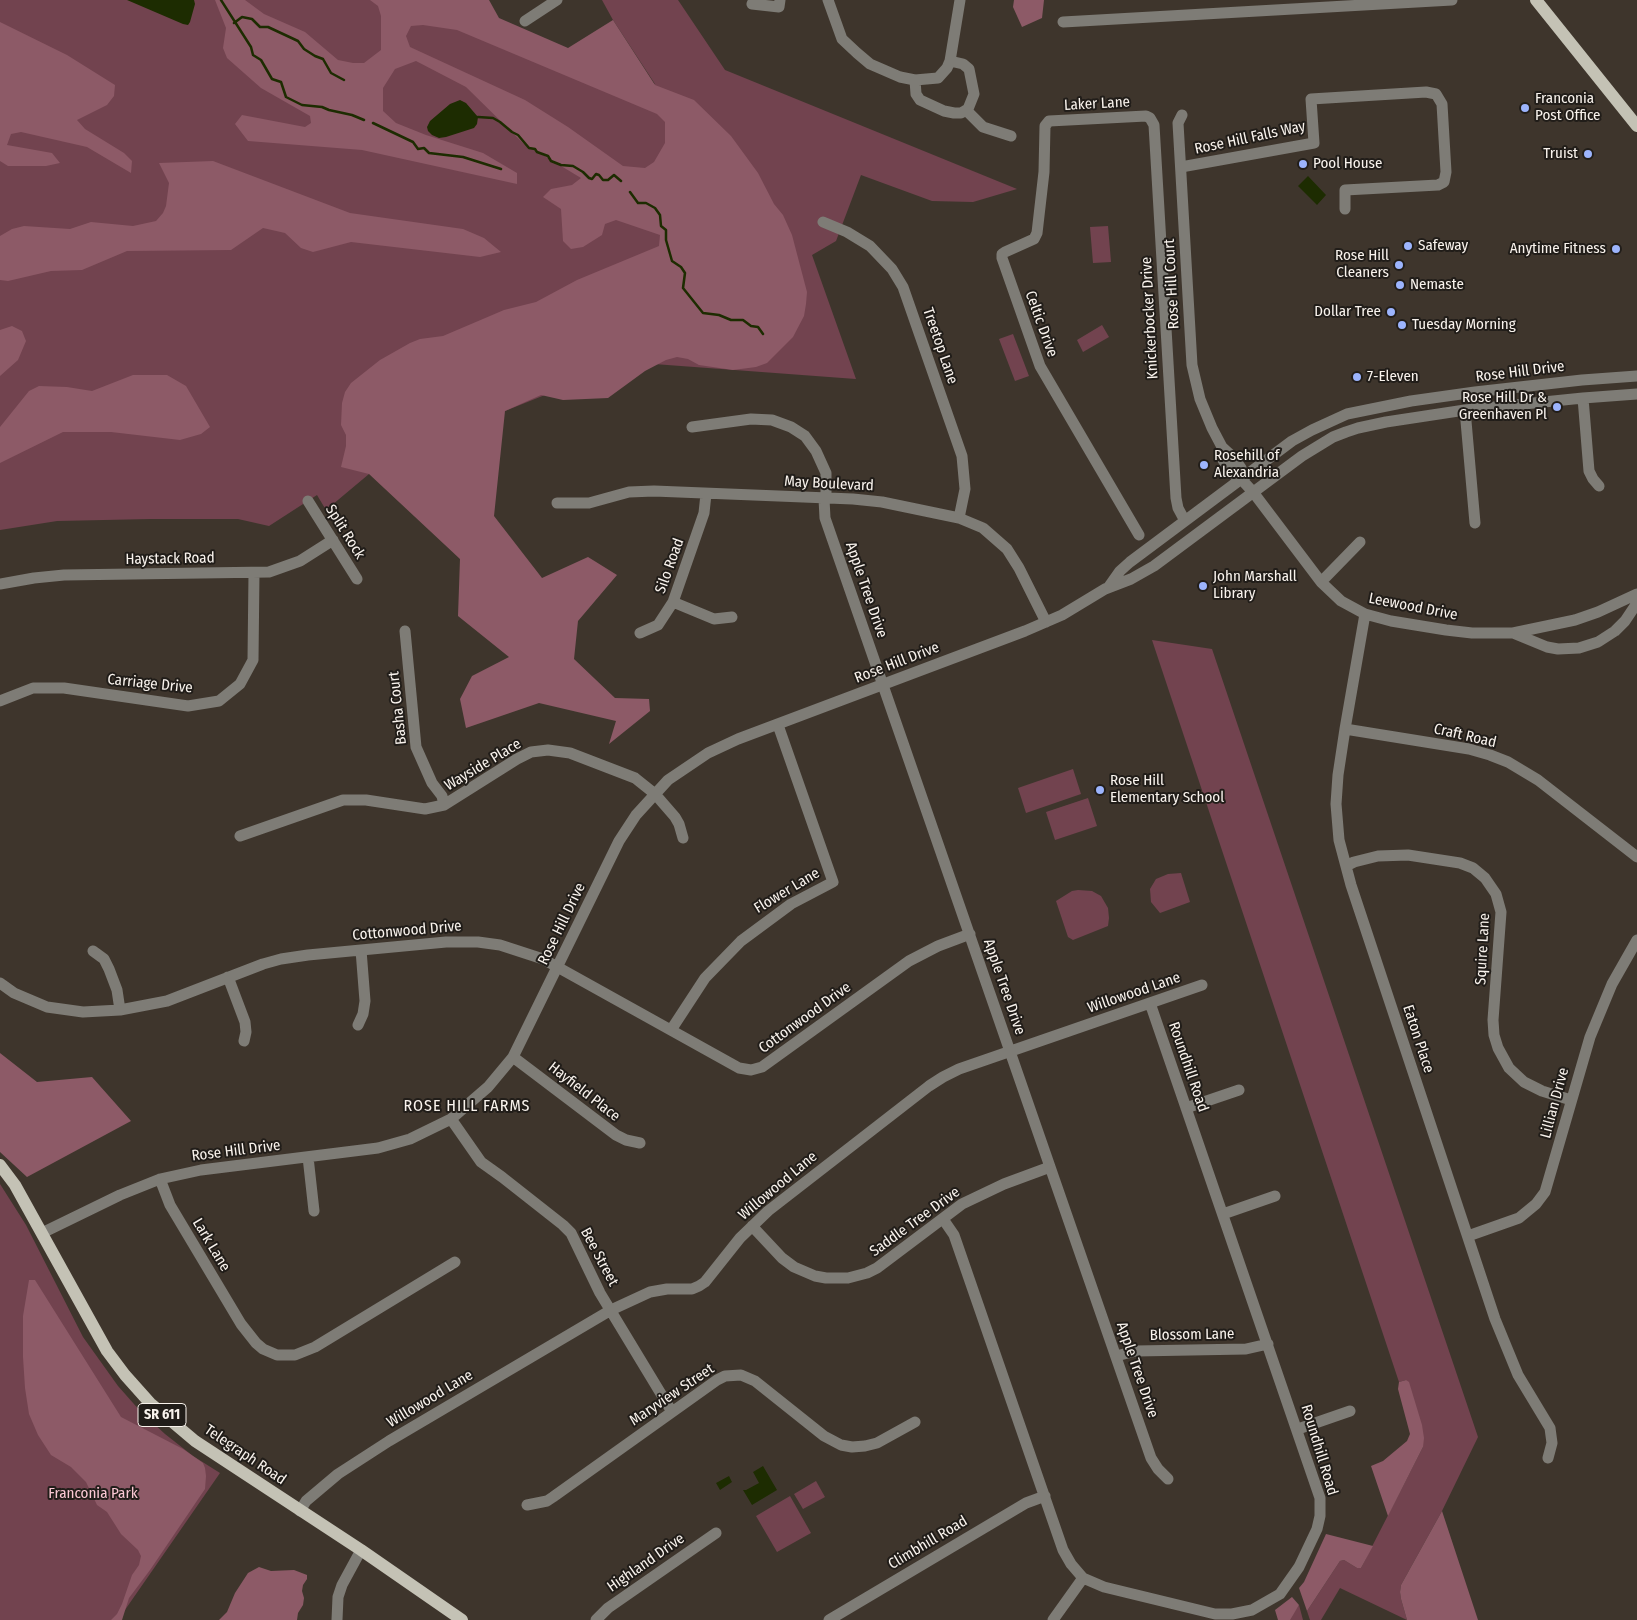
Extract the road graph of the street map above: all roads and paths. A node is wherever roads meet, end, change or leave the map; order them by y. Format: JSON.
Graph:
{"nodes":[{"id":1,"x":754,"y":0,"type":"edge"},
{"id":2,"x":780,"y":0,"type":"edge"},
{"id":3,"x":828,"y":0,"type":"edge"},
{"id":4,"x":960,"y":0,"type":"edge"},
{"id":5,"x":1452,"y":0,"type":"edge"},
{"id":6,"x":1536,"y":0,"type":"edge"},
{"id":7,"x":551,"y":2,"type":"edge"},
{"id":8,"x":1236,"y":6,"type":"edge"},
{"id":9,"x":525,"y":20,"type":"dead end"},
{"id":10,"x":1063,"y":22,"type":"dead end"},
{"id":11,"x":950,"y":61,"type":"junction"},
{"id":12,"x":915,"y":80,"type":"junction"},
{"id":13,"x":966,"y":110,"type":"junction"},
{"id":14,"x":1182,"y":115,"type":"dead end"},
{"id":15,"x":1146,"y":116,"type":"joint"},
{"id":16,"x":1049,"y":121,"type":"joint"},
{"id":17,"x":1637,"y":126,"type":"edge"},
{"id":18,"x":1011,"y":136,"type":"dead end"},
{"id":19,"x":1181,"y":167,"type":"junction"},
{"id":20,"x":1345,"y":210,"type":"dead end"},
{"id":21,"x":823,"y":222,"type":"dead end"},
{"id":22,"x":1637,"y":376,"type":"edge"},
{"id":23,"x":1637,"y":394,"type":"edge"},
{"id":24,"x":1583,"y":398,"type":"junction"},
{"id":25,"x":1465,"y":410,"type":"junction"},
{"id":26,"x":692,"y":427,"type":"dead end"},
{"id":27,"x":1247,"y":486,"type":"junction"},
{"id":28,"x":1599,"y":486,"type":"dead end"},
{"id":29,"x":706,"y":494,"type":"junction"},
{"id":30,"x":825,"y":499,"type":"junction"},
{"id":31,"x":308,"y":501,"type":"dead end"},
{"id":32,"x":557,"y":502,"type":"dead end"},
{"id":33,"x":958,"y":518,"type":"junction"},
{"id":34,"x":1185,"y":521,"type":"junction"},
{"id":35,"x":1475,"y":523,"type":"dead end"},
{"id":36,"x":1139,"y":535,"type":"dead end"},
{"id":37,"x":333,"y":540,"type":"junction"},
{"id":38,"x":1360,"y":542,"type":"dead end"},
{"id":39,"x":254,"y":573,"type":"junction"},
{"id":40,"x":357,"y":579,"type":"dead end"},
{"id":41,"x":1320,"y":582,"type":"junction"},
{"id":42,"x":0,"y":584,"type":"edge"},
{"id":43,"x":1108,"y":588,"type":"junction"},
{"id":44,"x":1637,"y":594,"type":"edge"},
{"id":45,"x":674,"y":602,"type":"junction"},
{"id":46,"x":1637,"y":603,"type":"edge"},
{"id":47,"x":1365,"y":614,"type":"junction"},
{"id":48,"x":732,"y":618,"type":"dead end"},
{"id":49,"x":1046,"y":622,"type":"junction"},
{"id":50,"x":405,"y":631,"type":"dead end"},
{"id":51,"x":640,"y":632,"type":"dead end"},
{"id":52,"x":1513,"y":633,"type":"junction"},
{"id":53,"x":883,"y":685,"type":"junction"},
{"id":54,"x":0,"y":701,"type":"edge"},
{"id":55,"x":778,"y":725,"type":"junction"},
{"id":56,"x":1344,"y":729,"type":"junction"},
{"id":57,"x":655,"y":794,"type":"junction"},
{"id":58,"x":444,"y":805,"type":"junction"},
{"id":59,"x":240,"y":836,"type":"dead end"},
{"id":60,"x":683,"y":838,"type":"dead end"},
{"id":61,"x":1637,"y":857,"type":"edge"},
{"id":62,"x":1346,"y":866,"type":"junction"},
{"id":63,"x":970,"y":934,"type":"junction"},
{"id":64,"x":1637,"y":940,"type":"edge"},
{"id":65,"x":361,"y":950,"type":"junction"},
{"id":66,"x":94,"y":951,"type":"dead end"},
{"id":67,"x":558,"y":967,"type":"junction"},
{"id":68,"x":228,"y":977,"type":"junction"},
{"id":69,"x":0,"y":983,"type":"edge"},
{"id":70,"x":1202,"y":985,"type":"dead end"},
{"id":71,"x":1150,"y":1003,"type":"junction"},
{"id":72,"x":120,"y":1010,"type":"junction"},
{"id":73,"x":358,"y":1025,"type":"dead end"},
{"id":74,"x":671,"y":1030,"type":"junction"},
{"id":75,"x":244,"y":1041,"type":"dead end"},
{"id":76,"x":1010,"y":1051,"type":"junction"},
{"id":77,"x":513,"y":1057,"type":"junction"},
{"id":78,"x":1239,"y":1090,"type":"dead end"},
{"id":79,"x":1571,"y":1100,"type":"junction"},
{"id":80,"x":1186,"y":1108,"type":"junction"},
{"id":81,"x":452,"y":1120,"type":"junction"},
{"id":82,"x":640,"y":1143,"type":"dead end"},
{"id":83,"x":308,"y":1157,"type":"junction"},
{"id":84,"x":0,"y":1165,"type":"edge"},
{"id":85,"x":1050,"y":1167,"type":"junction"},
{"id":86,"x":160,"y":1179,"type":"junction"},
{"id":87,"x":1275,"y":1196,"type":"dead end"},
{"id":88,"x":314,"y":1211,"type":"dead end"},
{"id":89,"x":1224,"y":1214,"type":"junction"},
{"id":90,"x":943,"y":1219,"type":"junction"},
{"id":91,"x":752,"y":1226,"type":"junction"},
{"id":92,"x":42,"y":1233,"type":"junction"},
{"id":93,"x":1468,"y":1236,"type":"junction"},
{"id":94,"x":455,"y":1262,"type":"dead end"},
{"id":95,"x":610,"y":1310,"type":"junction"},
{"id":96,"x":1268,"y":1344,"type":"junction"},
{"id":97,"x":1116,"y":1356,"type":"junction"},
{"id":98,"x":1350,"y":1411,"type":"dead end"},
{"id":99,"x":672,"y":1412,"type":"junction"},
{"id":100,"x":915,"y":1422,"type":"dead end"},
{"id":101,"x":1298,"y":1429,"type":"junction"},
{"id":102,"x":1548,"y":1458,"type":"dead end"},
{"id":103,"x":1168,"y":1479,"type":"dead end"},
{"id":104,"x":1045,"y":1496,"type":"junction"},
{"id":105,"x":528,"y":1505,"type":"dead end"},
{"id":106,"x":300,"y":1511,"type":"junction"},
{"id":107,"x":716,"y":1533,"type":"dead end"},
{"id":108,"x":361,"y":1550,"type":"junction"},
{"id":109,"x":1083,"y":1578,"type":"junction"},
{"id":110,"x":336,"y":1620,"type":"edge"},
{"id":111,"x":462,"y":1620,"type":"edge"},
{"id":112,"x":596,"y":1620,"type":"edge"},
{"id":113,"x":829,"y":1620,"type":"edge"},
{"id":114,"x":1053,"y":1620,"type":"edge"}],
"edges":[{"from":1,"to":2,"type":"street"},
{"from":3,"to":12,"type":"street"},
{"from":4,"to":11,"type":"street"},
{"from":5,"to":8,"type":"street"},
{"from":6,"to":17,"type":"main road"},
{"from":7,"to":9,"type":"street"},
{"from":8,"to":10,"type":"street"},
{"from":11,"to":12,"type":"street"},
{"from":11,"to":13,"type":"street"},
{"from":12,"to":13,"type":"street"},
{"from":13,"to":18,"type":"street"},
{"from":14,"to":19,"type":"street","name":"Rose Hill Court"},
{"from":15,"to":16,"type":"street","name":"Laker Lane"},
{"from":15,"to":34,"type":"street","name":"Knickerbocker Drive"},
{"from":16,"to":36,"type":"street","name":"Celtic Drive"},
{"from":19,"to":20,"type":"street","name":"Rose Hill Falls Way"},
{"from":19,"to":27,"type":"street","name":"Rose Hill Court"},
{"from":21,"to":33,"type":"street","name":"Treetop Lane"},
{"from":22,"to":27,"type":"street","name":"Rose Hill Drive"},
{"from":23,"to":24,"type":"street","name":"Rose Hill Drive"},
{"from":24,"to":25,"type":"street","name":"Rose Hill Drive"},
{"from":24,"to":28,"type":"street"},
{"from":25,"to":27,"type":"street","name":"Rose Hill Drive"},
{"from":25,"to":35,"type":"street"},
{"from":26,"to":30,"type":"street","name":"Apple Tree Drive"},
{"from":27,"to":34,"type":"street","name":"Rose Hill Drive"},
{"from":27,"to":41,"type":"street","name":"Leewood Drive"},
{"from":27,"to":43,"type":"street","name":"Rose Hill Drive"},
{"from":29,"to":30,"type":"street","name":"May Boulevard"},
{"from":29,"to":32,"type":"street","name":"May Boulevard"},
{"from":29,"to":45,"type":"street","name":"Silo Road"},
{"from":30,"to":33,"type":"street","name":"May Boulevard"},
{"from":30,"to":53,"type":"street","name":"Apple Tree Drive"},
{"from":31,"to":37,"type":"street","name":"Split Rock"},
{"from":33,"to":49,"type":"street","name":"May Boulevard"},
{"from":34,"to":43,"type":"street","name":"Rose Hill Drive"},
{"from":37,"to":39,"type":"street","name":"Haystack Road"},
{"from":37,"to":40,"type":"street","name":"Split Rock"},
{"from":38,"to":41,"type":"street"},
{"from":39,"to":42,"type":"street","name":"Haystack Road"},
{"from":39,"to":54,"type":"street","name":"Carriage Drive"},
{"from":41,"to":47,"type":"street","name":"Leewood Drive"},
{"from":43,"to":49,"type":"street","name":"Rose Hill Drive"},
{"from":44,"to":52,"type":"street","name":"Leewood Drive"},
{"from":45,"to":48,"type":"street"},
{"from":45,"to":51,"type":"street","name":"Silo Road"},
{"from":46,"to":52,"type":"street","name":"Leewood Drive"},
{"from":47,"to":52,"type":"street","name":"Leewood Drive"},
{"from":47,"to":56,"type":"street","name":"Eaton Place"},
{"from":49,"to":53,"type":"street","name":"Rose Hill Drive"},
{"from":50,"to":58,"type":"street","name":"Basha Court"},
{"from":53,"to":55,"type":"street","name":"Rose Hill Drive"},
{"from":53,"to":63,"type":"street","name":"Apple Tree Drive"},
{"from":55,"to":57,"type":"street","name":"Rose Hill Drive"},
{"from":55,"to":74,"type":"street","name":"Flower Lane"},
{"from":56,"to":61,"type":"street","name":"Craft Road"},
{"from":56,"to":62,"type":"street","name":"Eaton Place"},
{"from":57,"to":58,"type":"street","name":"Wayside Place"},
{"from":57,"to":60,"type":"street","name":"Wayside Place"},
{"from":57,"to":67,"type":"street","name":"Rose Hill Drive"},
{"from":58,"to":59,"type":"street","name":"Wayside Place"},
{"from":62,"to":79,"type":"street","name":"Squire Lane"},
{"from":62,"to":93,"type":"street","name":"Eaton Place"},
{"from":63,"to":74,"type":"street","name":"Cottonwood Drive"},
{"from":63,"to":76,"type":"street","name":"Apple Tree Drive"},
{"from":64,"to":79,"type":"street","name":"Lillian Drive"},
{"from":65,"to":67,"type":"street","name":"Cottonwood Drive"},
{"from":65,"to":68,"type":"street","name":"Cottonwood Drive"},
{"from":65,"to":73,"type":"street"},
{"from":66,"to":72,"type":"street"},
{"from":67,"to":74,"type":"street","name":"Cottonwood Drive"},
{"from":67,"to":77,"type":"street","name":"Rose Hill Drive"},
{"from":68,"to":72,"type":"street","name":"Cottonwood Drive"},
{"from":68,"to":75,"type":"street"},
{"from":69,"to":72,"type":"street","name":"Cottonwood Drive"},
{"from":70,"to":71,"type":"street","name":"Willowood Lane"},
{"from":71,"to":76,"type":"street","name":"Willowood Lane"},
{"from":71,"to":80,"type":"street","name":"Roundhill Road"},
{"from":76,"to":85,"type":"street","name":"Apple Tree Drive"},
{"from":76,"to":91,"type":"street","name":"Willowood Lane"},
{"from":77,"to":81,"type":"street","name":"Rose Hill Drive"},
{"from":77,"to":82,"type":"street","name":"Hayfield Place"},
{"from":78,"to":80,"type":"street"},
{"from":79,"to":93,"type":"street","name":"Lillian Drive"},
{"from":80,"to":89,"type":"street","name":"Roundhill Road"},
{"from":81,"to":83,"type":"street","name":"Rose Hill Drive"},
{"from":81,"to":95,"type":"street","name":"Bee Street"},
{"from":83,"to":86,"type":"street","name":"Rose Hill Drive"},
{"from":83,"to":88,"type":"street"},
{"from":84,"to":92,"type":"main road","name":"Telegraph Road","number":"SR 611"},
{"from":85,"to":90,"type":"street","name":"Saddle Tree Drive"},
{"from":85,"to":97,"type":"street","name":"Apple Tree Drive"},
{"from":86,"to":92,"type":"street","name":"Rose Hill Drive"},
{"from":86,"to":94,"type":"street","name":"Lark Lane"},
{"from":87,"to":89,"type":"street"},
{"from":89,"to":96,"type":"street","name":"Roundhill Road"},
{"from":90,"to":91,"type":"street","name":"Saddle Tree Drive"},
{"from":90,"to":104,"type":"street"},
{"from":91,"to":95,"type":"street","name":"Willowood Lane"},
{"from":92,"to":106,"type":"main road","name":"Telegraph Road","number":"SR 611"},
{"from":93,"to":102,"type":"street","name":"Eaton Place"},
{"from":95,"to":99,"type":"street","name":"Bee Street"},
{"from":95,"to":106,"type":"street","name":"Willowood Lane"},
{"from":96,"to":97,"type":"street","name":"Blossom Lane"},
{"from":96,"to":101,"type":"street","name":"Roundhill Road"},
{"from":97,"to":103,"type":"street","name":"Apple Tree Drive"},
{"from":98,"to":101,"type":"street"},
{"from":99,"to":100,"type":"street","name":"Maryview Street"},
{"from":99,"to":105,"type":"street","name":"Maryview Street"},
{"from":101,"to":109,"type":"street","name":"Roundhill Road"},
{"from":104,"to":109,"type":"street"},
{"from":104,"to":113,"type":"street","name":"Climbhill Road"},
{"from":106,"to":108,"type":"main road","name":"Telegraph Road","number":"SR 611"},
{"from":107,"to":112,"type":"street","name":"Highland Drive"},
{"from":108,"to":110,"type":"street"},
{"from":108,"to":111,"type":"main road","name":"Telegraph Road","number":"SR 611"},
{"from":109,"to":114,"type":"street"}]}
